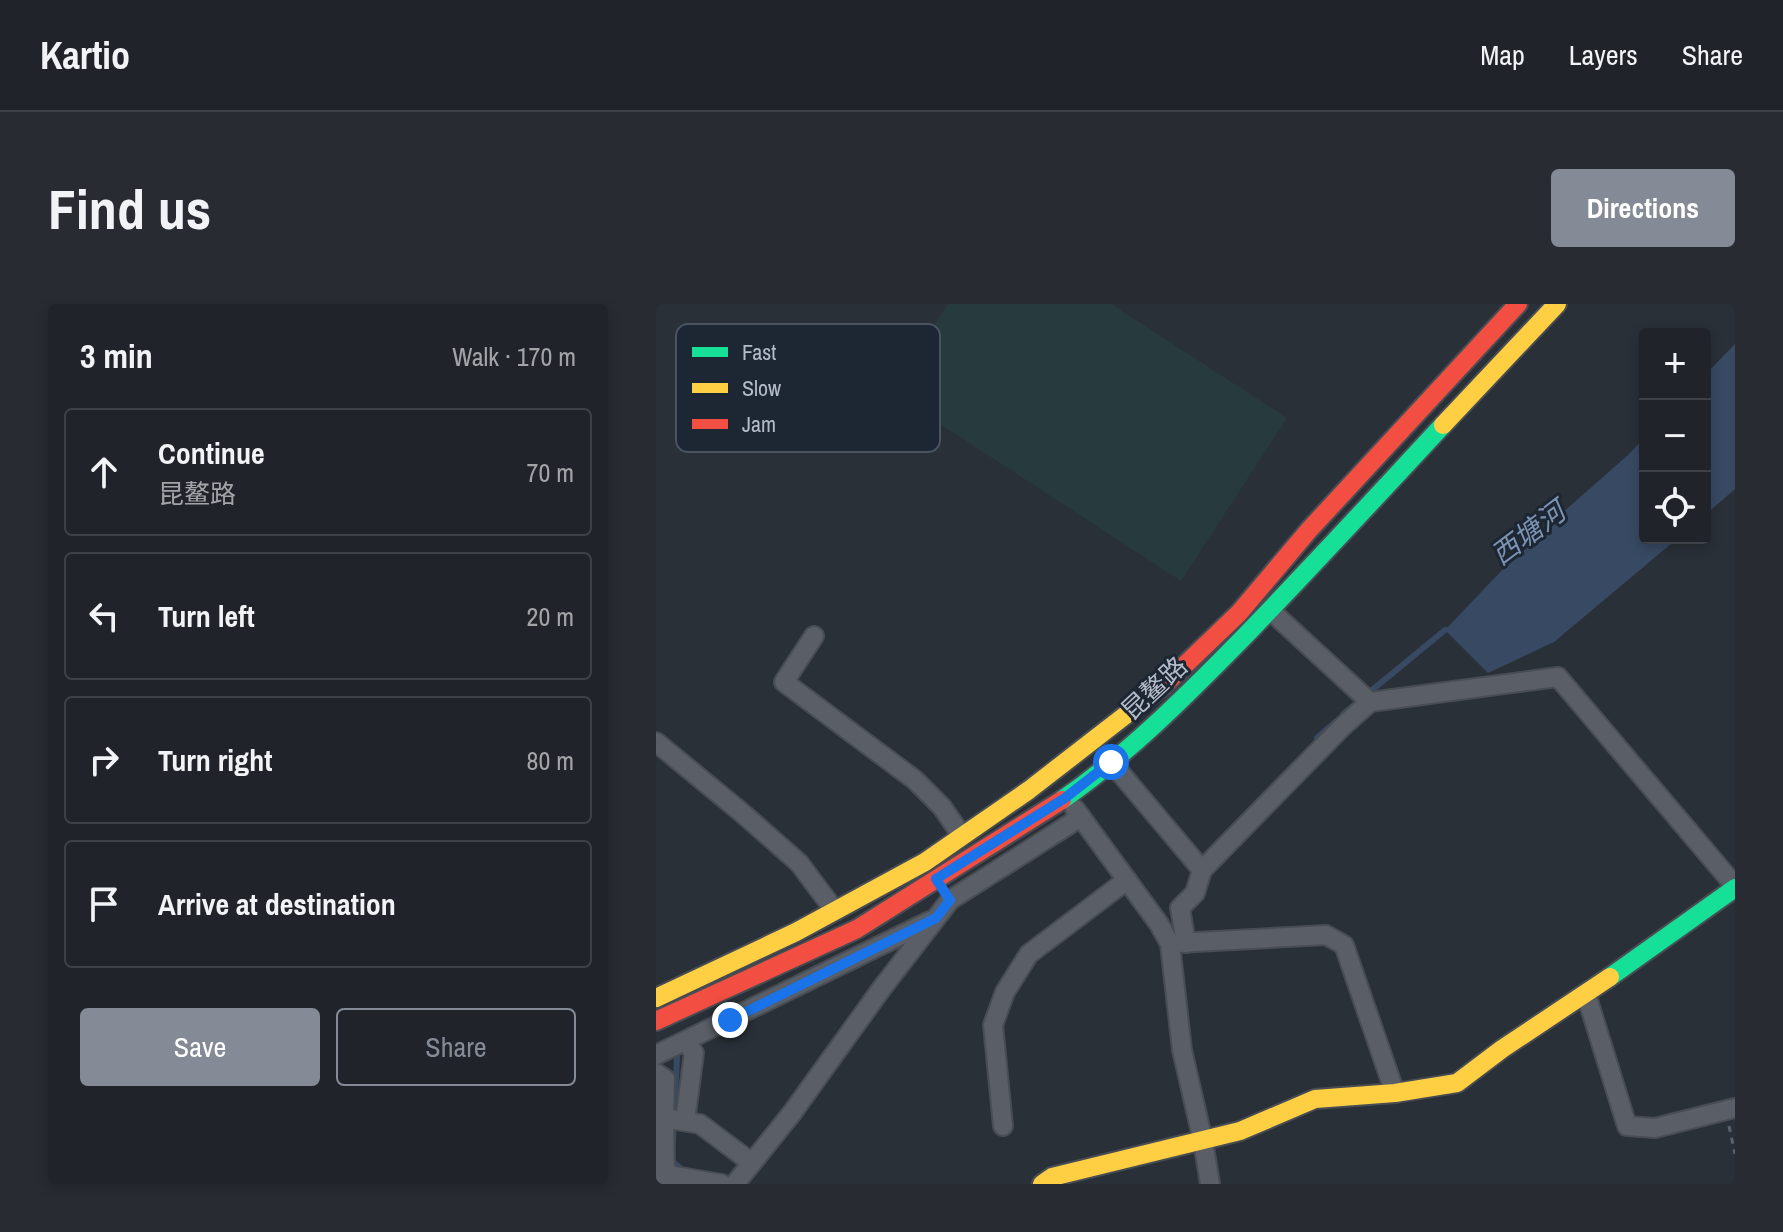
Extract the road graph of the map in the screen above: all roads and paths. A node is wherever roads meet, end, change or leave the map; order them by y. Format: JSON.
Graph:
{"nodes":[{"id":1,"x":1518,"y":304,"type":"edge"},
{"id":2,"x":1557,"y":304,"type":"edge"},
{"id":3,"x":1270,"y":610,"type":"junction"},
{"id":4,"x":814,"y":636,"type":"dead end"},
{"id":5,"x":1370,"y":702,"type":"junction"},
{"id":6,"x":656,"y":742,"type":"edge"},
{"id":7,"x":1111,"y":762,"type":"junction"},
{"id":8,"x":1049,"y":775,"type":"junction"},
{"id":9,"x":1065,"y":798,"type":"junction"},
{"id":10,"x":1081,"y":817,"type":"junction"},
{"id":11,"x":962,"y":836,"type":"junction"},
{"id":12,"x":1202,"y":870,"type":"junction"},
{"id":13,"x":936,"y":879,"type":"junction"},
{"id":14,"x":1127,"y":880,"type":"junction"},
{"id":15,"x":1735,"y":887,"type":"edge"},
{"id":16,"x":950,"y":900,"type":"junction"},
{"id":17,"x":1180,"y":908,"type":"junction"},
{"id":18,"x":835,"y":911,"type":"junction"},
{"id":19,"x":936,"y":918,"type":"junction"},
{"id":20,"x":1159,"y":924,"type":"junction"},
{"id":21,"x":1178,"y":943,"type":"junction"},
{"id":22,"x":1586,"y":994,"type":"junction"},
{"id":23,"x":656,"y":998,"type":"edge"},
{"id":24,"x":656,"y":1021,"type":"edge"},
{"id":25,"x":686,"y":1041,"type":"junction"},
{"id":26,"x":656,"y":1055,"type":"edge"},
{"id":27,"x":656,"y":1073,"type":"edge"},
{"id":28,"x":1395,"y":1093,"type":"junction"},
{"id":29,"x":1730,"y":1109,"type":"edge"},
{"id":30,"x":664,"y":1118,"type":"junction"},
{"id":31,"x":685,"y":1121,"type":"junction"},
{"id":32,"x":1003,"y":1126,"type":"dead end"},
{"id":33,"x":1203,"y":1141,"type":"junction"},
{"id":34,"x":1735,"y":1154,"type":"edge"},
{"id":35,"x":752,"y":1163,"type":"junction"},
{"id":36,"x":661,"y":1177,"type":"edge"},
{"id":37,"x":1080,"y":1177,"type":"edge"},
{"id":38,"x":717,"y":1183,"type":"edge"},
{"id":39,"x":735,"y":1184,"type":"edge"},
{"id":40,"x":1042,"y":1184,"type":"edge"},
{"id":41,"x":1210,"y":1184,"type":"edge"}],
"edges":[{"from":1,"to":8,"type":"street","name":"昆鳌路"},
{"from":2,"to":3,"type":"street","name":"昆鳌路"},
{"from":3,"to":5,"type":"street"},
{"from":3,"to":7,"type":"street","name":"昆鳌路"},
{"from":4,"to":11,"type":"street"},
{"from":5,"to":12,"type":"street"},
{"from":5,"to":15,"type":"street"},
{"from":6,"to":18,"type":"street"},
{"from":7,"to":9,"type":"street","name":"昆鳌路"},
{"from":7,"to":12,"type":"street"},
{"from":8,"to":9,"type":"street"},
{"from":8,"to":11,"type":"street","name":"昆鳌路"},
{"from":9,"to":10,"type":"street"},
{"from":9,"to":13,"type":"street","name":"昆鳌路"},
{"from":10,"to":14,"type":"street"},
{"from":10,"to":16,"type":"street"},
{"from":11,"to":18,"type":"street","name":"昆鳌路"},
{"from":12,"to":17,"type":"street"},
{"from":13,"to":16,"type":"street"},
{"from":13,"to":24,"type":"street","name":"昆鳌路"},
{"from":14,"to":20,"type":"street"},
{"from":14,"to":32,"type":"street"},
{"from":15,"to":22,"type":"street"},
{"from":16,"to":19,"type":"street"},
{"from":17,"to":20,"type":"street"},
{"from":17,"to":21,"type":"street"},
{"from":18,"to":23,"type":"street","name":"昆鳌路"},
{"from":19,"to":25,"type":"street"},
{"from":19,"to":35,"type":"street"},
{"from":20,"to":21,"type":"street"},
{"from":21,"to":28,"type":"street"},
{"from":21,"to":33,"type":"street"},
{"from":22,"to":28,"type":"street"},
{"from":22,"to":29,"type":"street"},
{"from":25,"to":26,"type":"street"},
{"from":25,"to":31,"type":"street"},
{"from":27,"to":30,"type":"street"},
{"from":28,"to":33,"type":"street"},
{"from":29,"to":34,"type":"path"},
{"from":30,"to":31,"type":"street"},
{"from":30,"to":36,"type":"street"},
{"from":31,"to":35,"type":"street"},
{"from":33,"to":37,"type":"street"},
{"from":33,"to":41,"type":"street"},
{"from":35,"to":39,"type":"street"},
{"from":36,"to":38,"type":"street"},
{"from":37,"to":40,"type":"street"}]}
